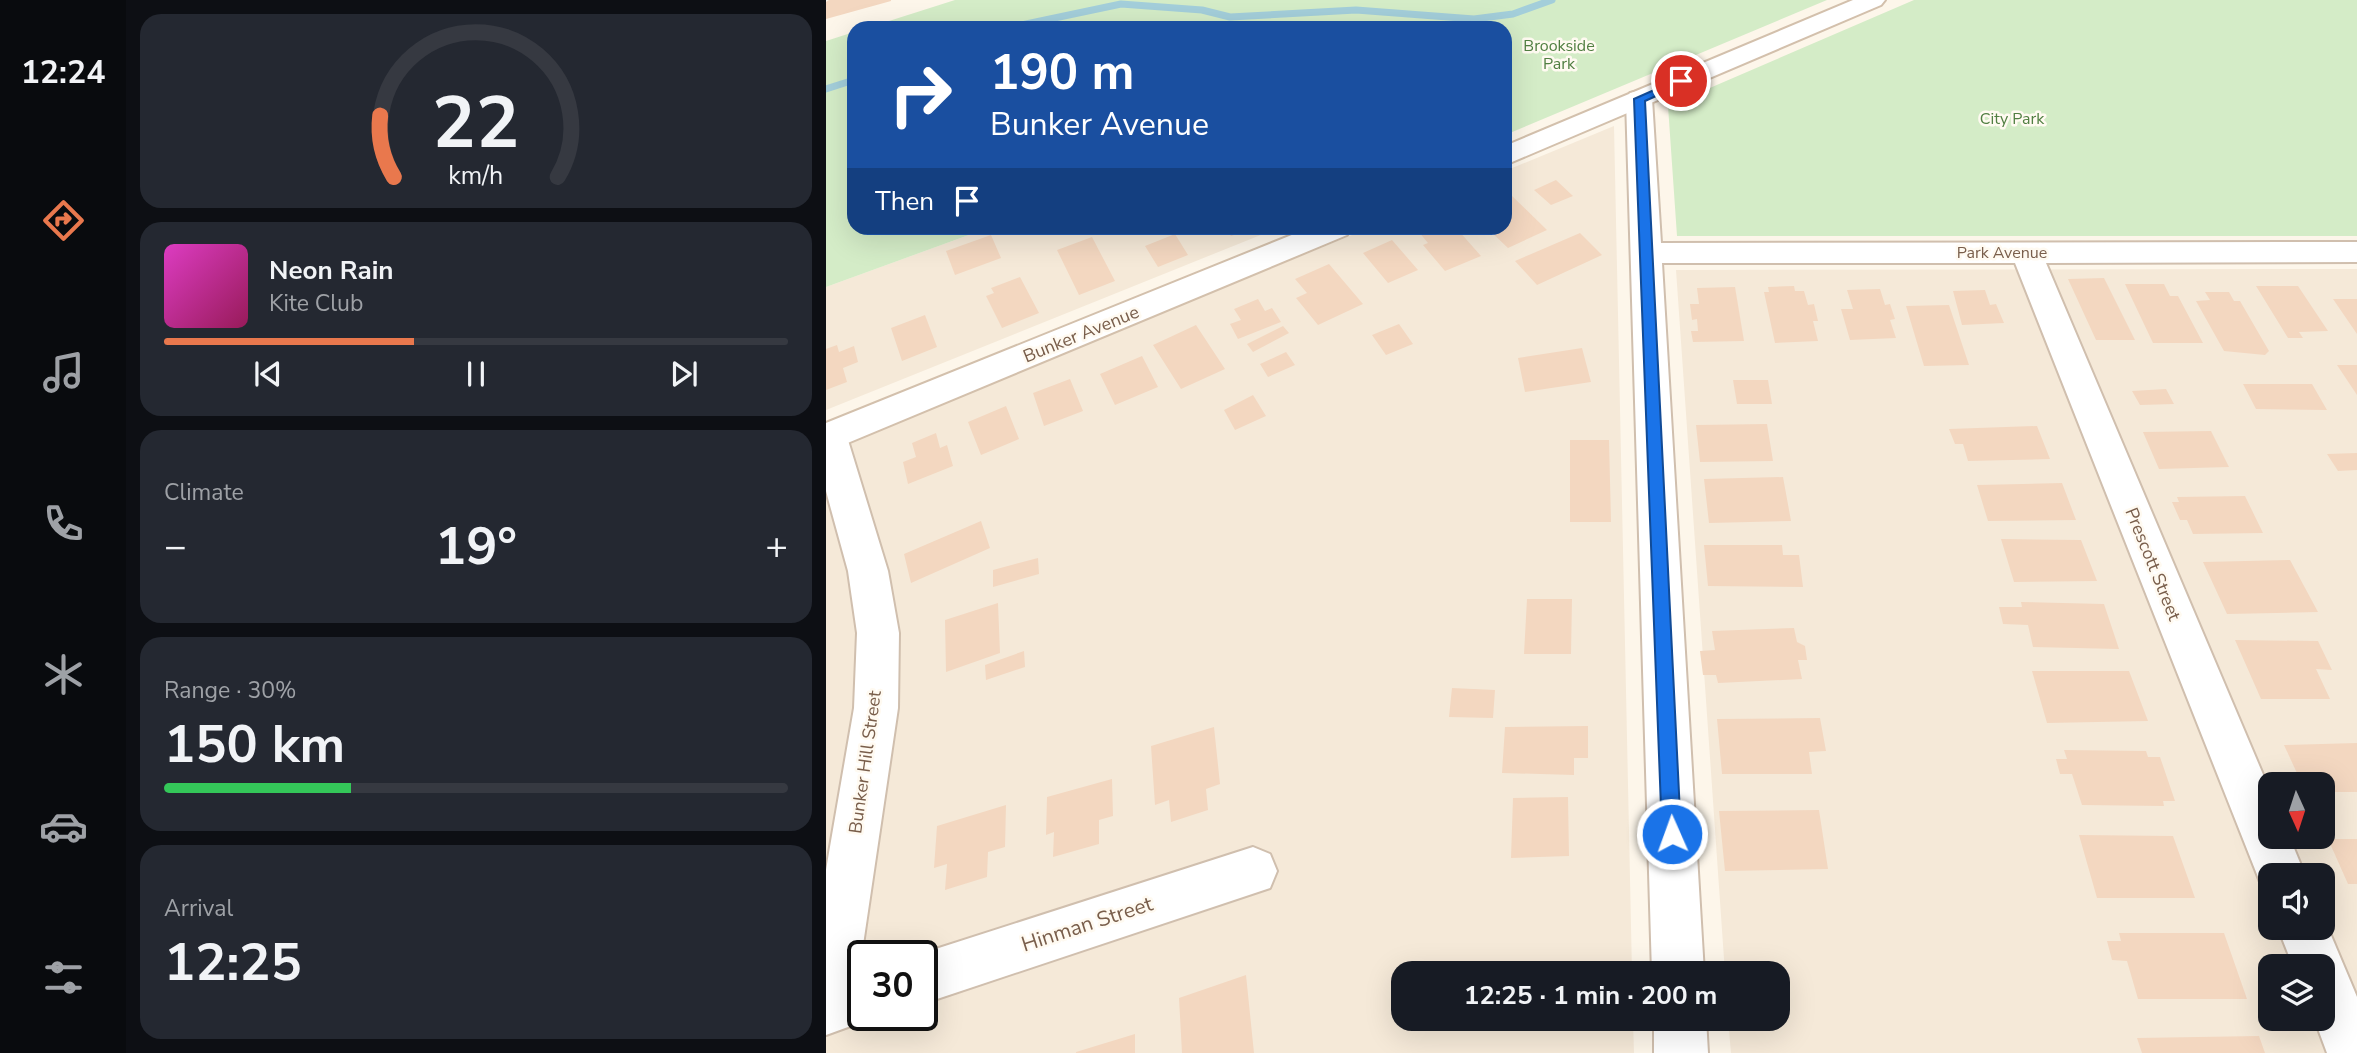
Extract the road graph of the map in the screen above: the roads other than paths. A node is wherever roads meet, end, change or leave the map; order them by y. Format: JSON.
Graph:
{"nodes":[{"id":1,"x":1872,"y":0,"type":"edge"},
{"id":2,"x":1639,"y":99,"type":"junction"},
{"id":3,"x":1512,"y":153,"type":"edge"},
{"id":4,"x":1319,"y":235,"type":"edge"},
{"id":5,"x":2026,"y":252,"type":"junction"},
{"id":6,"x":2357,"y":252,"type":"edge"},
{"id":7,"x":1646,"y":253,"type":"junction"},
{"id":8,"x":828,"y":438,"type":"edge"},
{"id":9,"x":2276,"y":863,"type":"edge"},
{"id":10,"x":1252,"y":871,"type":"dead end"},
{"id":11,"x":1677,"y":961,"type":"edge"},
{"id":12,"x":938,"y":973,"type":"edge"},
{"id":13,"x":839,"y":1005,"type":"edge"},
{"id":14,"x":2335,"y":1007,"type":"edge"},
{"id":15,"x":1680,"y":1031,"type":"edge"},
{"id":16,"x":1681,"y":1053,"type":"edge"},
{"id":17,"x":2354,"y":1053,"type":"edge"}],
"edges":[{"from":1,"to":2,"type":"street"},
{"from":2,"to":3,"type":"street"},
{"from":2,"to":7,"type":"street"},
{"from":4,"to":8,"type":"street","name":"Bunker Avenue"},
{"from":5,"to":6,"type":"street","name":"Park Avenue"},
{"from":5,"to":7,"type":"street","name":"Park Avenue"},
{"from":5,"to":9,"type":"street","name":"Prescott Street"},
{"from":7,"to":11,"type":"street"},
{"from":8,"to":13,"type":"street","name":"Bunker Hill Street"},
{"from":10,"to":12,"type":"street","name":"Hinman Street"},
{"from":14,"to":17,"type":"street"},
{"from":15,"to":16,"type":"street"}]}
